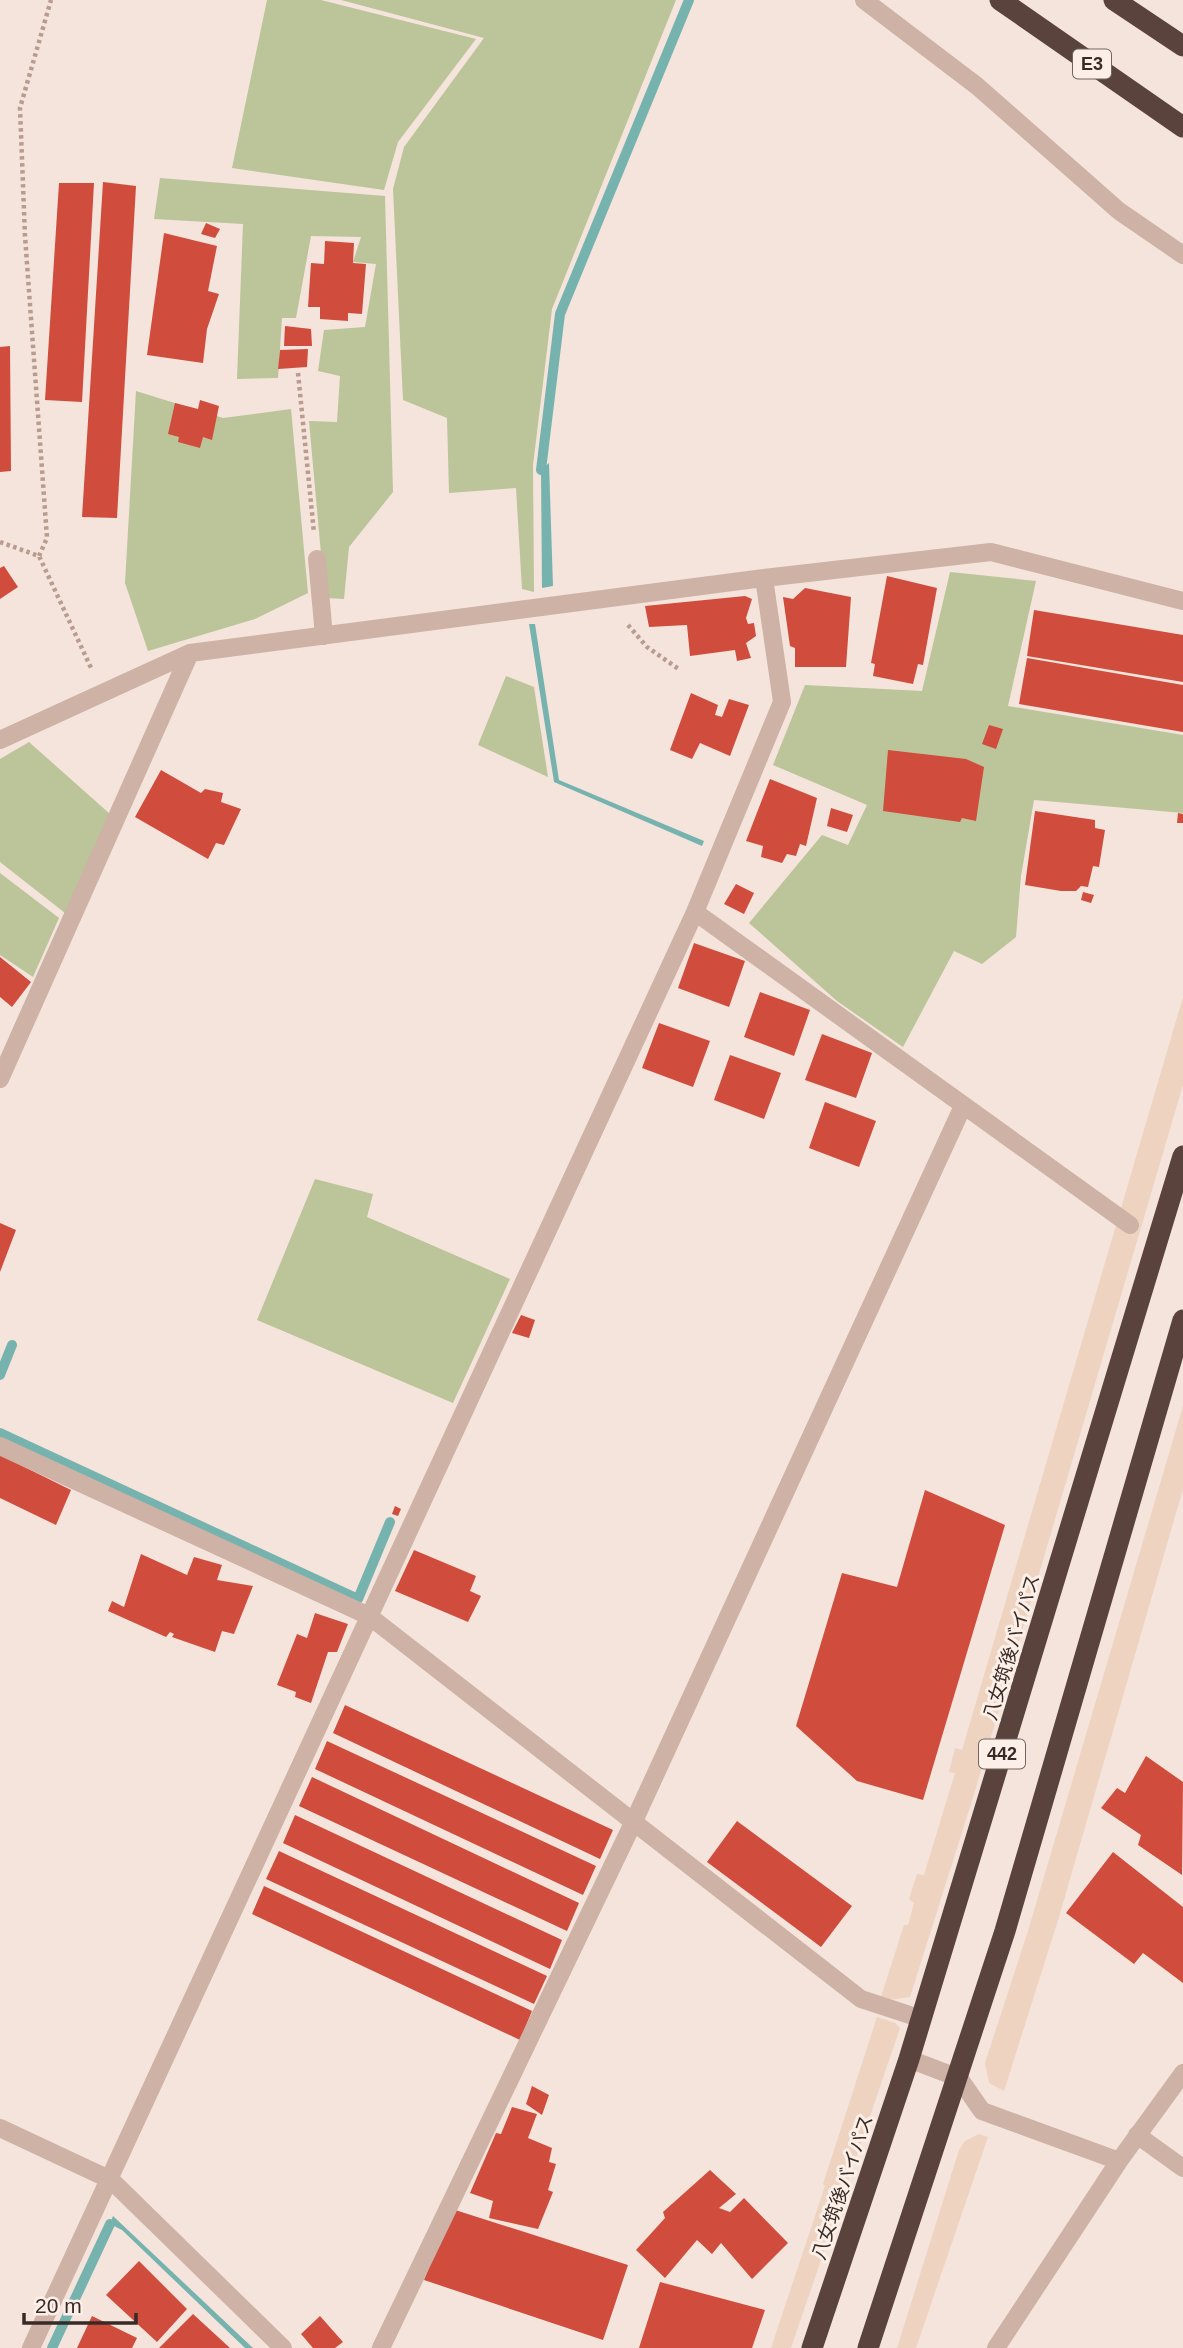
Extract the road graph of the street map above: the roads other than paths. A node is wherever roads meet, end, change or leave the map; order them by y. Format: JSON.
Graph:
{"nodes":[{"id":1,"x":864,"y":0,"type":"edge"},
{"id":2,"x":1000,"y":0,"type":"edge"},
{"id":3,"x":1114,"y":0,"type":"edge"},
{"id":4,"x":1183,"y":46,"type":"edge"},
{"id":5,"x":1183,"y":127,"type":"edge"},
{"id":6,"x":1183,"y":255,"type":"edge"},
{"id":7,"x":317,"y":559,"type":"road end"},
{"id":8,"x":764,"y":578,"type":"junction"},
{"id":9,"x":1183,"y":601,"type":"edge"},
{"id":10,"x":324,"y":636,"type":"junction"},
{"id":11,"x":190,"y":653,"type":"junction"},
{"id":12,"x":0,"y":740,"type":"edge"},
{"id":13,"x":695,"y":912,"type":"junction"},
{"id":14,"x":0,"y":1079,"type":"edge"},
{"id":15,"x":963,"y":1106,"type":"junction"},
{"id":16,"x":1183,"y":1156,"type":"edge"},
{"id":17,"x":1130,"y":1225,"type":"dead end"},
{"id":18,"x":1183,"y":1320,"type":"edge"},
{"id":19,"x":0,"y":1446,"type":"edge"},
{"id":20,"x":369,"y":1616,"type":"junction"},
{"id":21,"x":635,"y":1821,"type":"junction"},
{"id":22,"x":922,"y":2019,"type":"junction"},
{"id":23,"x":909,"y":2059,"type":"junction"},
{"id":24,"x":1183,"y":2074,"type":"edge"},
{"id":25,"x":959,"y":2078,"type":"junction"},
{"id":26,"x":0,"y":2128,"type":"edge"},
{"id":27,"x":1137,"y":2135,"type":"junction"},
{"id":28,"x":1119,"y":2161,"type":"junction"},
{"id":29,"x":1183,"y":2168,"type":"edge"},
{"id":30,"x":111,"y":2180,"type":"junction"},
{"id":31,"x":31,"y":2348,"type":"edge"},
{"id":32,"x":283,"y":2348,"type":"edge"},
{"id":33,"x":381,"y":2348,"type":"edge"},
{"id":34,"x":811,"y":2348,"type":"edge"},
{"id":35,"x":868,"y":2348,"type":"edge"},
{"id":36,"x":996,"y":2348,"type":"edge"}],
"edges":[{"from":1,"to":6,"type":"street"},
{"from":2,"to":5,"type":"highway","number":"E3"},
{"from":3,"to":4,"type":"highway"},
{"from":7,"to":10,"type":"street"},
{"from":8,"to":9,"type":"street"},
{"from":8,"to":10,"type":"street"},
{"from":8,"to":13,"type":"street"},
{"from":10,"to":11,"type":"street"},
{"from":11,"to":12,"type":"street"},
{"from":11,"to":14,"type":"street"},
{"from":13,"to":15,"type":"street"},
{"from":13,"to":20,"type":"street"},
{"from":15,"to":17,"type":"street"},
{"from":15,"to":21,"type":"street"},
{"from":16,"to":22,"type":"highway","name":"八女筑後バイパス","number":"442"},
{"from":18,"to":25,"type":"highway","number":"442"},
{"from":19,"to":20,"type":"street"},
{"from":20,"to":21,"type":"street"},
{"from":20,"to":30,"type":"street"},
{"from":21,"to":22,"type":"street"},
{"from":21,"to":33,"type":"street"},
{"from":22,"to":23,"type":"highway","name":"八女筑後バイパス","number":"442"},
{"from":23,"to":25,"type":"street"},
{"from":23,"to":34,"type":"highway","name":"八女筑後バイパス","number":"442"},
{"from":24,"to":27,"type":"street"},
{"from":25,"to":28,"type":"street"},
{"from":25,"to":35,"type":"highway","number":"442"},
{"from":26,"to":30,"type":"street"},
{"from":27,"to":28,"type":"street"},
{"from":27,"to":29,"type":"street"},
{"from":28,"to":36,"type":"street"},
{"from":30,"to":31,"type":"street"},
{"from":30,"to":32,"type":"street"}]}
